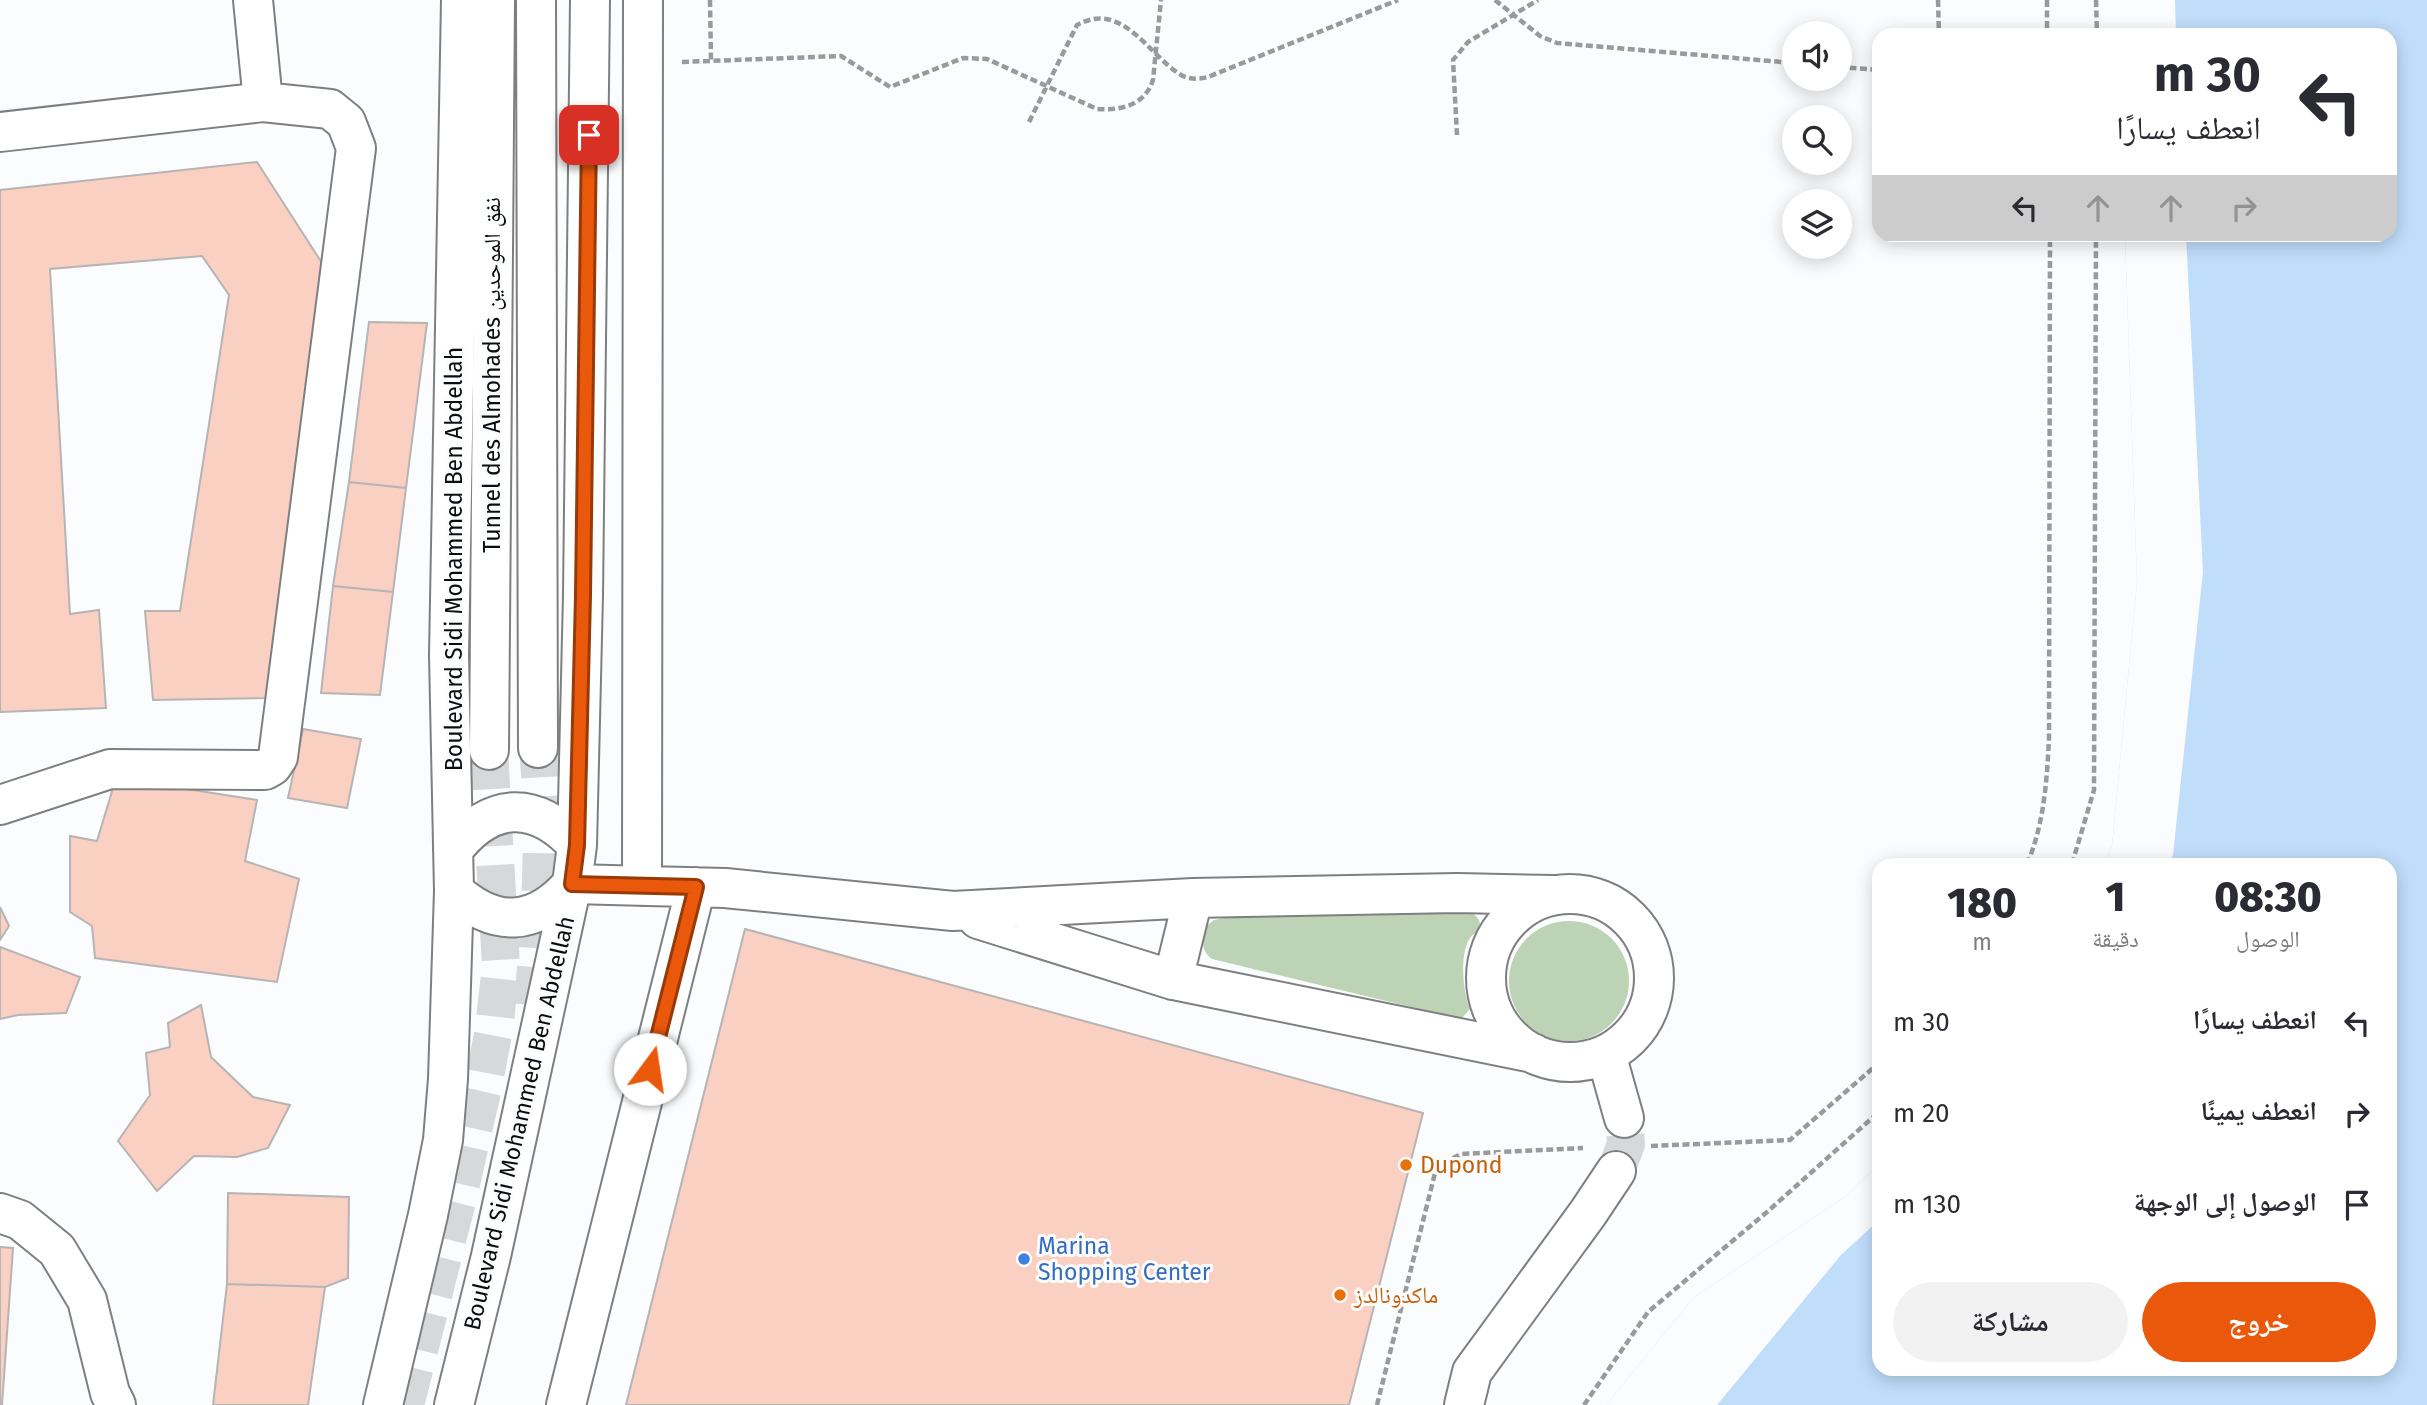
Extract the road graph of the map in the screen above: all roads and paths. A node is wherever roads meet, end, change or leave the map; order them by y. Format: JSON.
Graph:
{"nodes":[{"id":1,"x":253,"y":0,"type":"edge"},
{"id":2,"x":461,"y":0,"type":"edge"},
{"id":3,"x":495,"y":0,"type":"edge"},
{"id":4,"x":536,"y":0,"type":"edge"},
{"id":5,"x":590,"y":0,"type":"edge"},
{"id":6,"x":643,"y":0,"type":"edge"},
{"id":7,"x":710,"y":0,"type":"edge"},
{"id":8,"x":1161,"y":0,"type":"edge"},
{"id":9,"x":1398,"y":0,"type":"edge"},
{"id":10,"x":1495,"y":0,"type":"edge"},
{"id":11,"x":1538,"y":0,"type":"edge"},
{"id":12,"x":1938,"y":0,"type":"edge"},
{"id":13,"x":2047,"y":0,"type":"edge"},
{"id":14,"x":2096,"y":0,"type":"edge"},
{"id":15,"x":1098,"y":12,"type":"dead end"},
{"id":16,"x":1515,"y":15,"type":"junction"},
{"id":17,"x":1125,"y":19,"type":"dead end"},
{"id":18,"x":1939,"y":28,"type":"edge"},
{"id":19,"x":2048,"y":28,"type":"edge"},
{"id":20,"x":2097,"y":28,"type":"edge"},
{"id":21,"x":1156,"y":51,"type":"junction"},
{"id":22,"x":710,"y":61,"type":"junction"},
{"id":23,"x":1782,"y":62,"type":"edge"},
{"id":24,"x":643,"y":63,"type":"junction"},
{"id":25,"x":1852,"y":68,"type":"edge"},
{"id":26,"x":1872,"y":69,"type":"edge"},
{"id":27,"x":1047,"y":86,"type":"junction"},
{"id":28,"x":263,"y":102,"type":"junction"},
{"id":29,"x":1030,"y":121,"type":"dead end"},
{"id":30,"x":0,"y":132,"type":"edge"},
{"id":31,"x":1457,"y":135,"type":"dead end"},
{"id":32,"x":2050,"y":242,"type":"edge"},
{"id":33,"x":2096,"y":242,"type":"edge"},
{"id":34,"x":538,"y":748,"type":"tunnel mouth"},
{"id":35,"x":489,"y":750,"type":"tunnel mouth"},
{"id":36,"x":0,"y":805,"type":"edge"},
{"id":37,"x":577,"y":845,"type":"junction"},
{"id":38,"x":453,"y":850,"type":"junction"},
{"id":39,"x":2029,"y":858,"type":"edge"},
{"id":40,"x":2074,"y":858,"type":"edge"},
{"id":41,"x":572,"y":884,"type":"junction"},
{"id":42,"x":642,"y":886,"type":"junction"},
{"id":43,"x":696,"y":887,"type":"junction"},
{"id":44,"x":454,"y":891,"type":"junction"},
{"id":45,"x":1554,"y":895,"type":"junction"},
{"id":46,"x":1193,"y":898,"type":"junction"},
{"id":47,"x":953,"y":911,"type":"junction"},
{"id":48,"x":1173,"y":979,"type":"junction"},
{"id":49,"x":1533,"y":1053,"type":"junction"},
{"id":50,"x":1606,"y":1054,"type":"junction"},
{"id":51,"x":1872,"y":1069,"type":"edge"},
{"id":52,"x":1872,"y":1118,"type":"edge"},
{"id":53,"x":1636,"y":1132,"type":"joint"},
{"id":54,"x":1605,"y":1159,"type":"joint"},
{"id":55,"x":0,"y":1213,"type":"edge"},
{"id":56,"x":109,"y":1401,"type":"edge"},
{"id":57,"x":383,"y":1405,"type":"edge"},
{"id":58,"x":454,"y":1405,"type":"edge"},
{"id":59,"x":566,"y":1405,"type":"edge"},
{"id":60,"x":1377,"y":1405,"type":"edge"},
{"id":61,"x":1464,"y":1405,"type":"edge"},
{"id":62,"x":1584,"y":1405,"type":"edge"}],
"edges":[{"from":1,"to":28,"type":"main road"},
{"from":2,"to":38,"type":"main road","name":"Boulevard Sidi Mohammed Ben Abdellah"},
{"from":3,"to":35,"type":"main road","name":"Tunnel des Almohades نفق الموحدين"},
{"from":4,"to":34,"type":"main road","name":"Tunnel des Almohades نفق الموحدين"},
{"from":5,"to":37,"type":"main road","name":"Boulevard Sidi Mohammed Ben Abdellah"},
{"from":6,"to":24,"type":"main road"},
{"from":7,"to":22,"type":"path"},
{"from":8,"to":21,"type":"path"},
{"from":9,"to":21,"type":"path"},
{"from":10,"to":16,"type":"path"},
{"from":11,"to":16,"type":"path"},
{"from":12,"to":18,"type":"path"},
{"from":13,"to":19,"type":"path"},
{"from":14,"to":20,"type":"path"},
{"from":15,"to":27,"type":"path"},
{"from":16,"to":23,"type":"path"},
{"from":16,"to":31,"type":"path"},
{"from":17,"to":21,"type":"path"},
{"from":21,"to":27,"type":"path"},
{"from":22,"to":24,"type":"path"},
{"from":22,"to":27,"type":"path"},
{"from":24,"to":42,"type":"main road"},
{"from":25,"to":26,"type":"path"},
{"from":27,"to":29,"type":"path"},
{"from":28,"to":30,"type":"main road"},
{"from":28,"to":36,"type":"main road"},
{"from":32,"to":39,"type":"path"},
{"from":33,"to":40,"type":"path"},
{"from":37,"to":38,"type":"main road"},
{"from":37,"to":41,"type":"main road","name":"Boulevard Sidi Mohammed Ben Abdellah"},
{"from":38,"to":44,"type":"main road","name":"Boulevard Sidi Mohammed Ben Abdellah"},
{"from":41,"to":42,"type":"main road"},
{"from":41,"to":44,"type":"main road"},
{"from":41,"to":58,"type":"main road","name":"Boulevard Sidi Mohammed Ben Abdellah"},
{"from":42,"to":43,"type":"main road"},
{"from":43,"to":47,"type":"main road"},
{"from":43,"to":59,"type":"main road"},
{"from":44,"to":57,"type":"main road","name":"Boulevard Sidi Mohammed Ben Abdellah"},
{"from":45,"to":46,"type":"main road"},
{"from":45,"to":49,"type":"main road"},
{"from":45,"to":50,"type":"main road"},
{"from":46,"to":47,"type":"main road"},
{"from":46,"to":48,"type":"main road"},
{"from":47,"to":48,"type":"main road"},
{"from":48,"to":49,"type":"main road"},
{"from":49,"to":50,"type":"main road"},
{"from":50,"to":53,"type":"main road"},
{"from":51,"to":53,"type":"path"},
{"from":52,"to":62,"type":"path"},
{"from":54,"to":60,"type":"path"},
{"from":54,"to":61,"type":"main road"},
{"from":55,"to":56,"type":"main road"}]}
